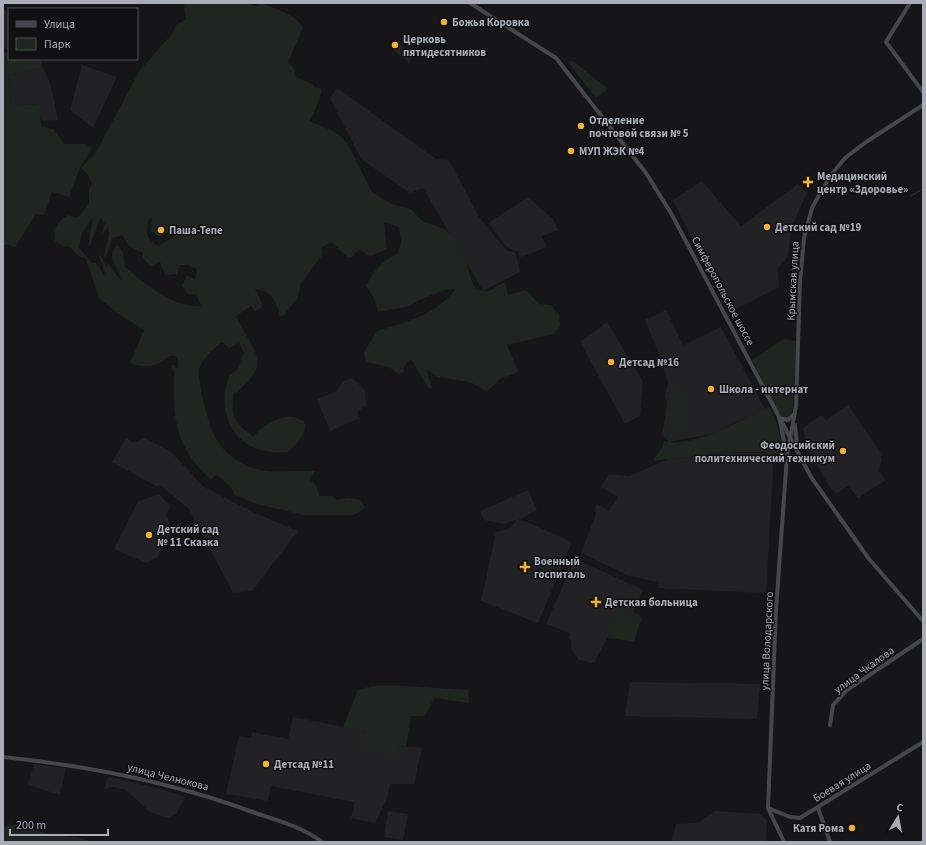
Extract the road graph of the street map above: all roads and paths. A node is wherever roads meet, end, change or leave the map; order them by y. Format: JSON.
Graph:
{"nodes":[{"id":1,"x":470,"y":3,"type":"edge"},
{"id":2,"x":910,"y":3,"type":"edge"},
{"id":3,"x":923,"y":92,"type":"edge"},
{"id":4,"x":923,"y":106,"type":"edge"},
{"id":5,"x":796,"y":411,"type":"junction"},
{"id":6,"x":779,"y":417,"type":"junction"},
{"id":7,"x":790,"y":437,"type":"junction"},
{"id":8,"x":798,"y":451,"type":"junction"},
{"id":9,"x":787,"y":456,"type":"junction"},
{"id":10,"x":923,"y":621,"type":"edge"},
{"id":11,"x":923,"y":639,"type":"edge"},
{"id":12,"x":830,"y":725,"type":"dead end"},
{"id":13,"x":923,"y":742,"type":"edge"},
{"id":14,"x":3,"y":757,"type":"edge"},
{"id":15,"x":768,"y":808,"type":"junction"},
{"id":16,"x":818,"y":808,"type":"junction"},
{"id":17,"x":322,"y":842,"type":"edge"},
{"id":18,"x":784,"y":842,"type":"edge"},
{"id":19,"x":830,"y":842,"type":"edge"}],
"edges":[{"from":1,"to":6,"type":"main road","name":"Симферопольское шоссе"},
{"from":2,"to":3,"type":"main road"},
{"from":4,"to":5,"type":"main road","name":"Крымская улица"},
{"from":5,"to":6,"type":"main road"},
{"from":5,"to":7,"type":"main road","name":"Крымская улица"},
{"from":5,"to":8,"type":"main road"},
{"from":6,"to":7,"type":"main road","name":"Симферопольское шоссе"},
{"from":6,"to":9,"type":"main road"},
{"from":7,"to":8,"type":"main road","name":"Симферопольское шоссе"},
{"from":7,"to":9,"type":"main road","name":"улица Володарского"},
{"from":8,"to":9,"type":"main road"},
{"from":8,"to":10,"type":"main road","name":"Симферопольское шоссе"},
{"from":9,"to":15,"type":"main road","name":"улица Володарского"},
{"from":11,"to":12,"type":"main road","name":"улица Чкалова"},
{"from":13,"to":16,"type":"main road","name":"Боевая улица"},
{"from":14,"to":17,"type":"main road","name":"улица Челнокова"},
{"from":15,"to":16,"type":"main road","name":"Боевая улица"},
{"from":15,"to":18,"type":"main road","name":"улица Володарского"},
{"from":16,"to":19,"type":"main road"}]}
